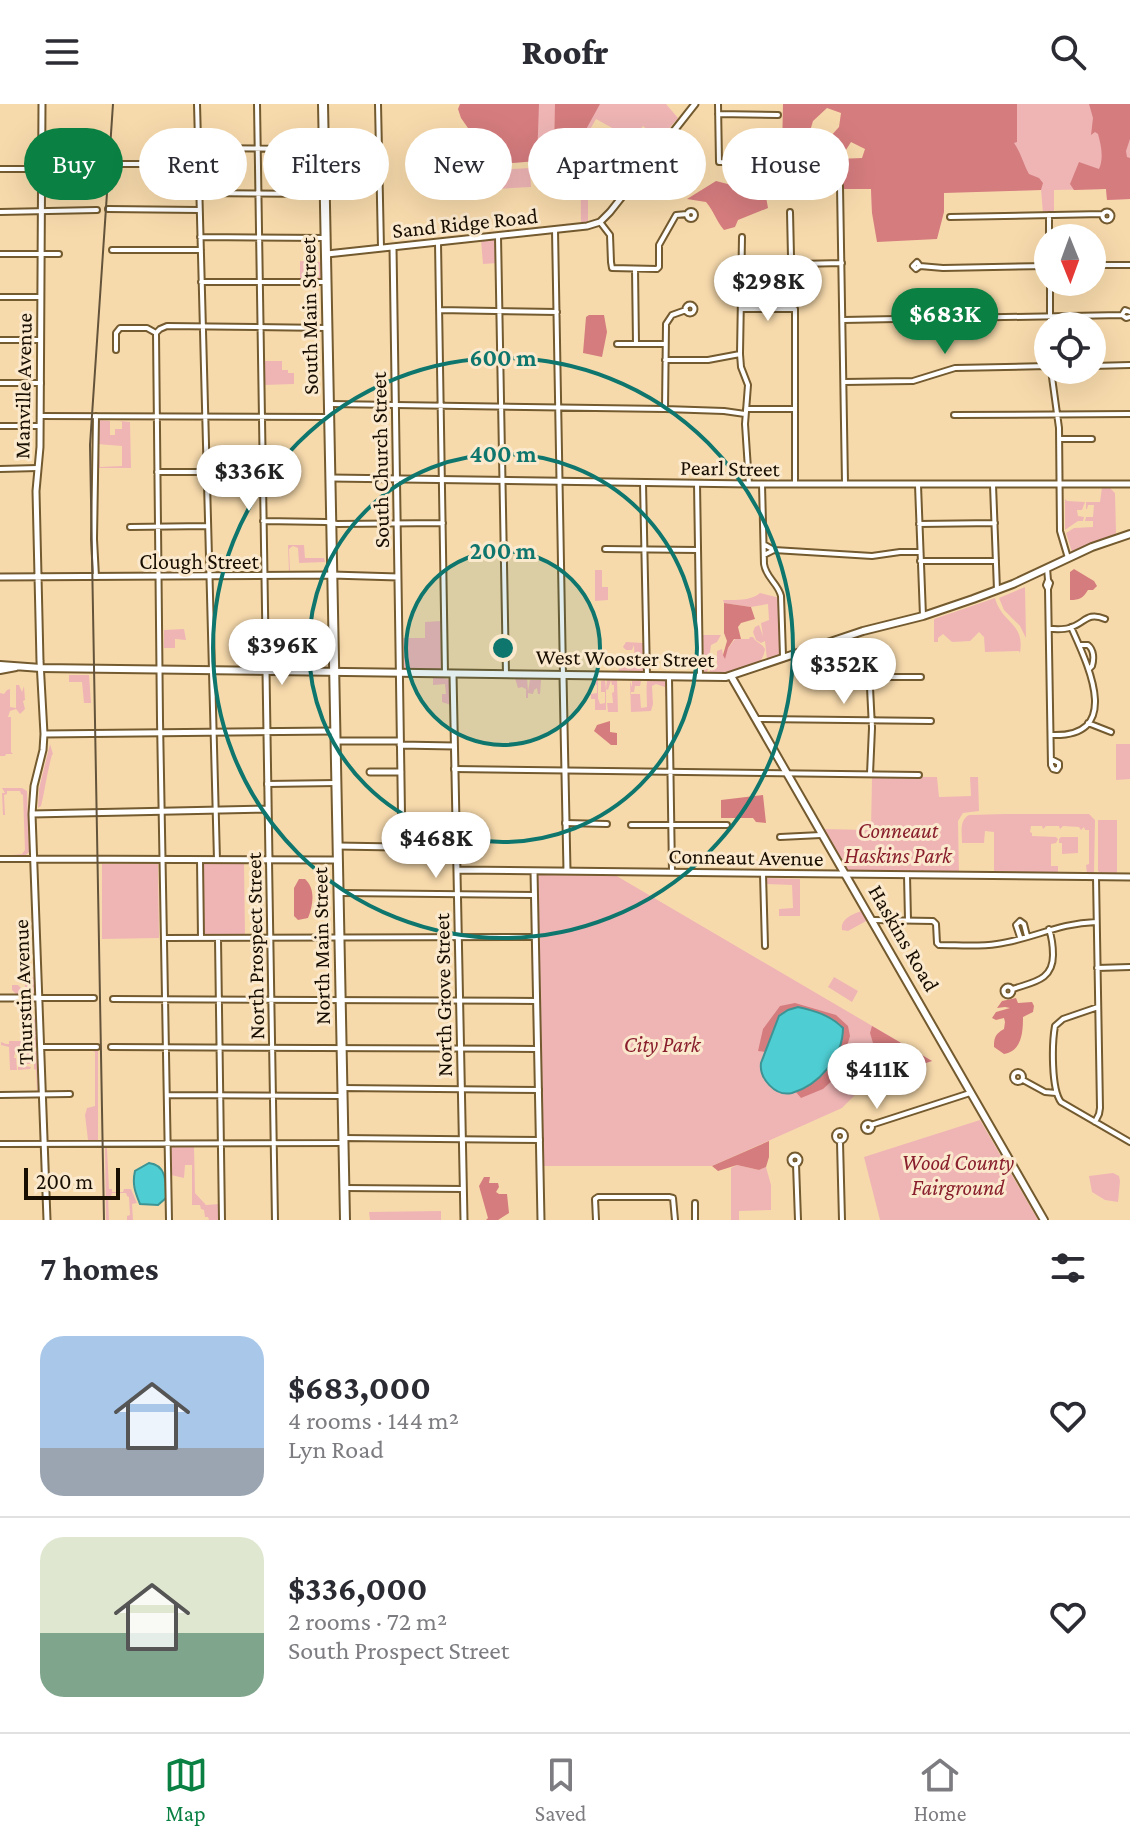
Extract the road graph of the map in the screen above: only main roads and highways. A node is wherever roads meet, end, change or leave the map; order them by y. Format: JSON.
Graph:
{"nodes":[{"id":1,"x":323,"y":104,"type":"edge"},
{"id":2,"x":1130,"y":534,"type":"edge"},
{"id":3,"x":0,"y":667,"type":"edge"},
{"id":4,"x":335,"y":672,"type":"junction"},
{"id":5,"x":731,"y":676,"type":"junction"},
{"id":6,"x":345,"y":1220,"type":"edge"},
{"id":7,"x":1044,"y":1220,"type":"edge"}],
"edges":[{"from":1,"to":4,"type":"main road","name":"South Main Street"},
{"from":2,"to":5,"type":"main road","name":"West Wooster Street"},
{"from":3,"to":4,"type":"main road","name":"West Wooster Street"},
{"from":4,"to":5,"type":"main road","name":"West Wooster Street"},
{"from":4,"to":6,"type":"main road","name":"North Main Street"},
{"from":5,"to":7,"type":"main road","name":"Haskins Road"}]}
